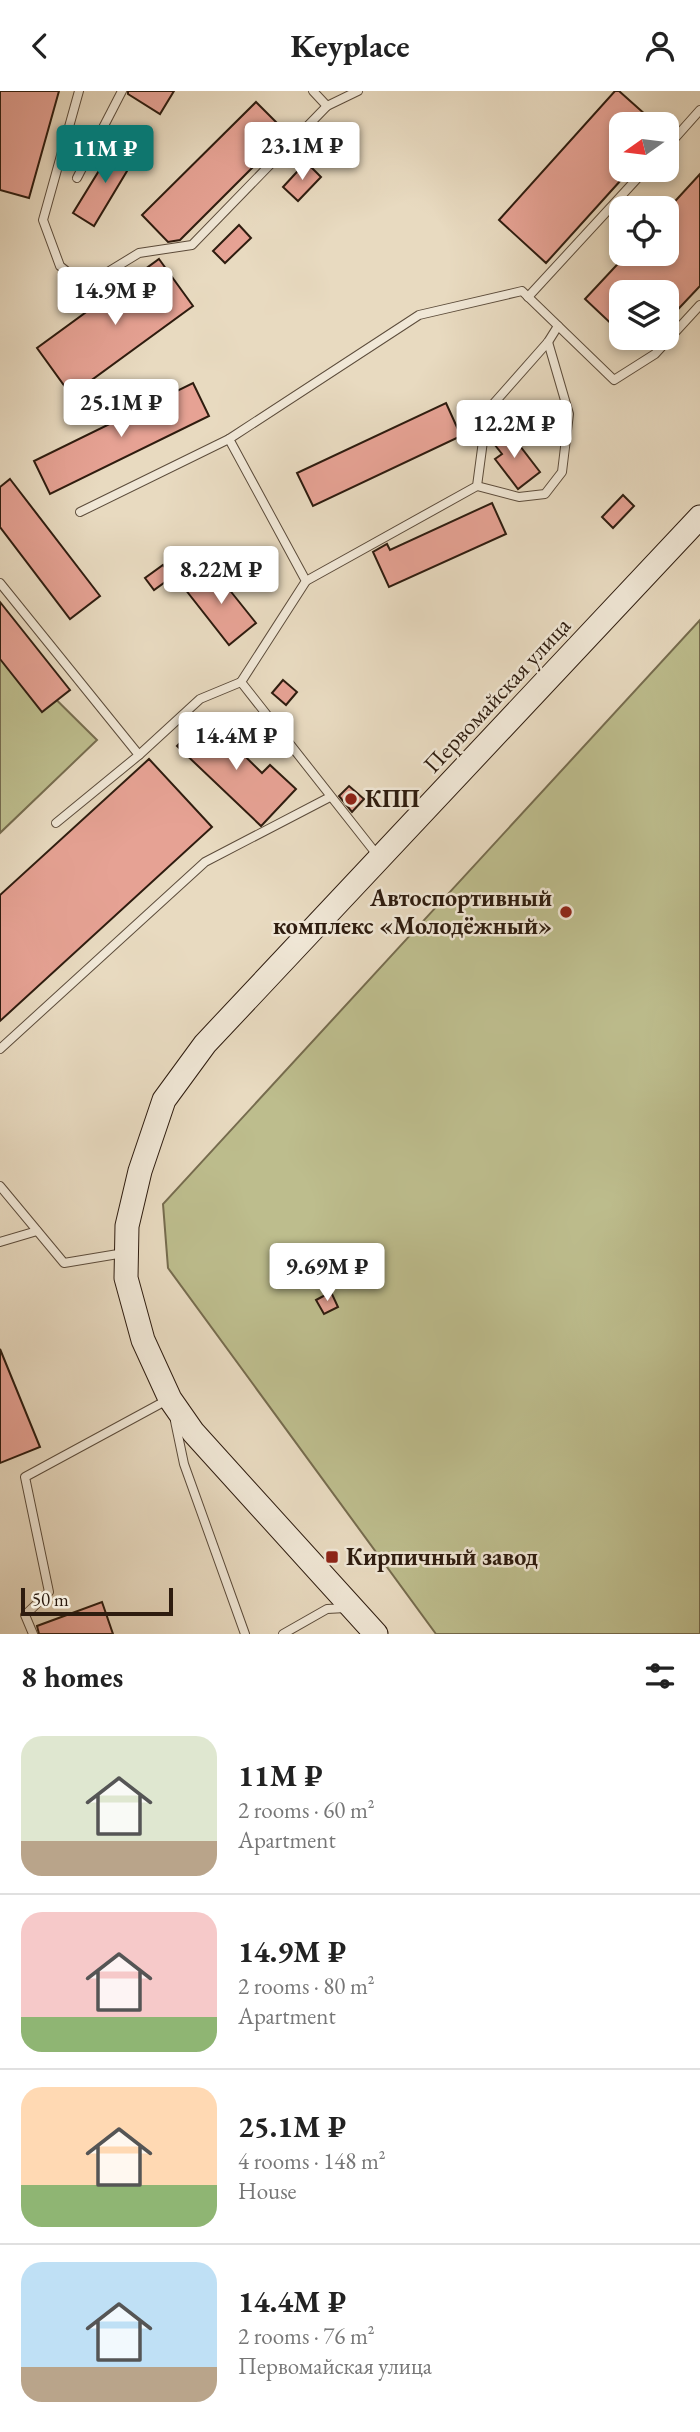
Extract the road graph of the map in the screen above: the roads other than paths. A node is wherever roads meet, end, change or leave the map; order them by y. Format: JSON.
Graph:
{"nodes":[{"id":1,"x":79,"y":91,"type":"edge"},
{"id":2,"x":122,"y":91,"type":"edge"},
{"id":3,"x":313,"y":91,"type":"edge"},
{"id":4,"x":358,"y":91,"type":"edge"},
{"id":5,"x":327,"y":106,"type":"junction"},
{"id":6,"x":700,"y":110,"type":"edge"},
{"id":7,"x":679,"y":134,"type":"edge"},
{"id":8,"x":77,"y":178,"type":"dead end"},
{"id":9,"x":635,"y":182,"type":"edge"},
{"id":10,"x":528,"y":297,"type":"junction"},
{"id":11,"x":700,"y":305,"type":"edge"},
{"id":12,"x":558,"y":326,"type":"junction"},
{"id":13,"x":548,"y":342,"type":"junction"},
{"id":14,"x":229,"y":439,"type":"junction"},
{"id":15,"x":477,"y":487,"type":"junction"},
{"id":16,"x":80,"y":512,"type":"dead end"},
{"id":17,"x":700,"y":517,"type":"edge"},
{"id":18,"x":306,"y":581,"type":"junction"},
{"id":19,"x":0,"y":583,"type":"edge"},
{"id":20,"x":241,"y":682,"type":"junction"},
{"id":21,"x":139,"y":755,"type":"junction"},
{"id":22,"x":330,"y":797,"type":"junction"},
{"id":23,"x":56,"y":823,"type":"dead end"},
{"id":24,"x":380,"y":858,"type":"junction"},
{"id":25,"x":0,"y":1049,"type":"edge"},
{"id":26,"x":0,"y":1186,"type":"edge"},
{"id":27,"x":37,"y":1231,"type":"junction"},
{"id":28,"x":0,"y":1242,"type":"edge"},
{"id":29,"x":127,"y":1252,"type":"junction"},
{"id":30,"x":170,"y":1399,"type":"junction"},
{"id":31,"x":352,"y":1608,"type":"junction"},
{"id":32,"x":33,"y":1634,"type":"edge"},
{"id":33,"x":244,"y":1634,"type":"edge"},
{"id":34,"x":282,"y":1634,"type":"edge"},
{"id":35,"x":376,"y":1634,"type":"edge"}],
"edges":[{"from":1,"to":5,"type":"lane"},
{"from":2,"to":8,"type":"lane"},
{"from":3,"to":5,"type":"lane"},
{"from":4,"to":5,"type":"lane"},
{"from":6,"to":7,"type":"lane"},
{"from":9,"to":10,"type":"lane"},
{"from":10,"to":12,"type":"lane"},
{"from":10,"to":14,"type":"lane"},
{"from":11,"to":12,"type":"lane"},
{"from":12,"to":13,"type":"lane"},
{"from":13,"to":15,"type":"lane"},
{"from":13,"to":15,"type":"lane"},
{"from":14,"to":16,"type":"lane"},
{"from":14,"to":18,"type":"lane"},
{"from":15,"to":18,"type":"lane"},
{"from":17,"to":24,"type":"street","name":"Первомайская улица"},
{"from":18,"to":20,"type":"lane"},
{"from":19,"to":21,"type":"lane"},
{"from":20,"to":21,"type":"lane"},
{"from":20,"to":22,"type":"lane"},
{"from":21,"to":23,"type":"lane"},
{"from":22,"to":24,"type":"lane"},
{"from":22,"to":25,"type":"lane"},
{"from":24,"to":29,"type":"street","name":"Первомайская улица"},
{"from":26,"to":27,"type":"lane"},
{"from":27,"to":28,"type":"lane"},
{"from":27,"to":29,"type":"lane"},
{"from":29,"to":30,"type":"street","name":"Первомайская улица"},
{"from":30,"to":31,"type":"street","name":"Первомайская улица"},
{"from":30,"to":32,"type":"lane"},
{"from":30,"to":33,"type":"lane"},
{"from":31,"to":34,"type":"lane"},
{"from":31,"to":35,"type":"street","name":"Первомайская улица"}]}
